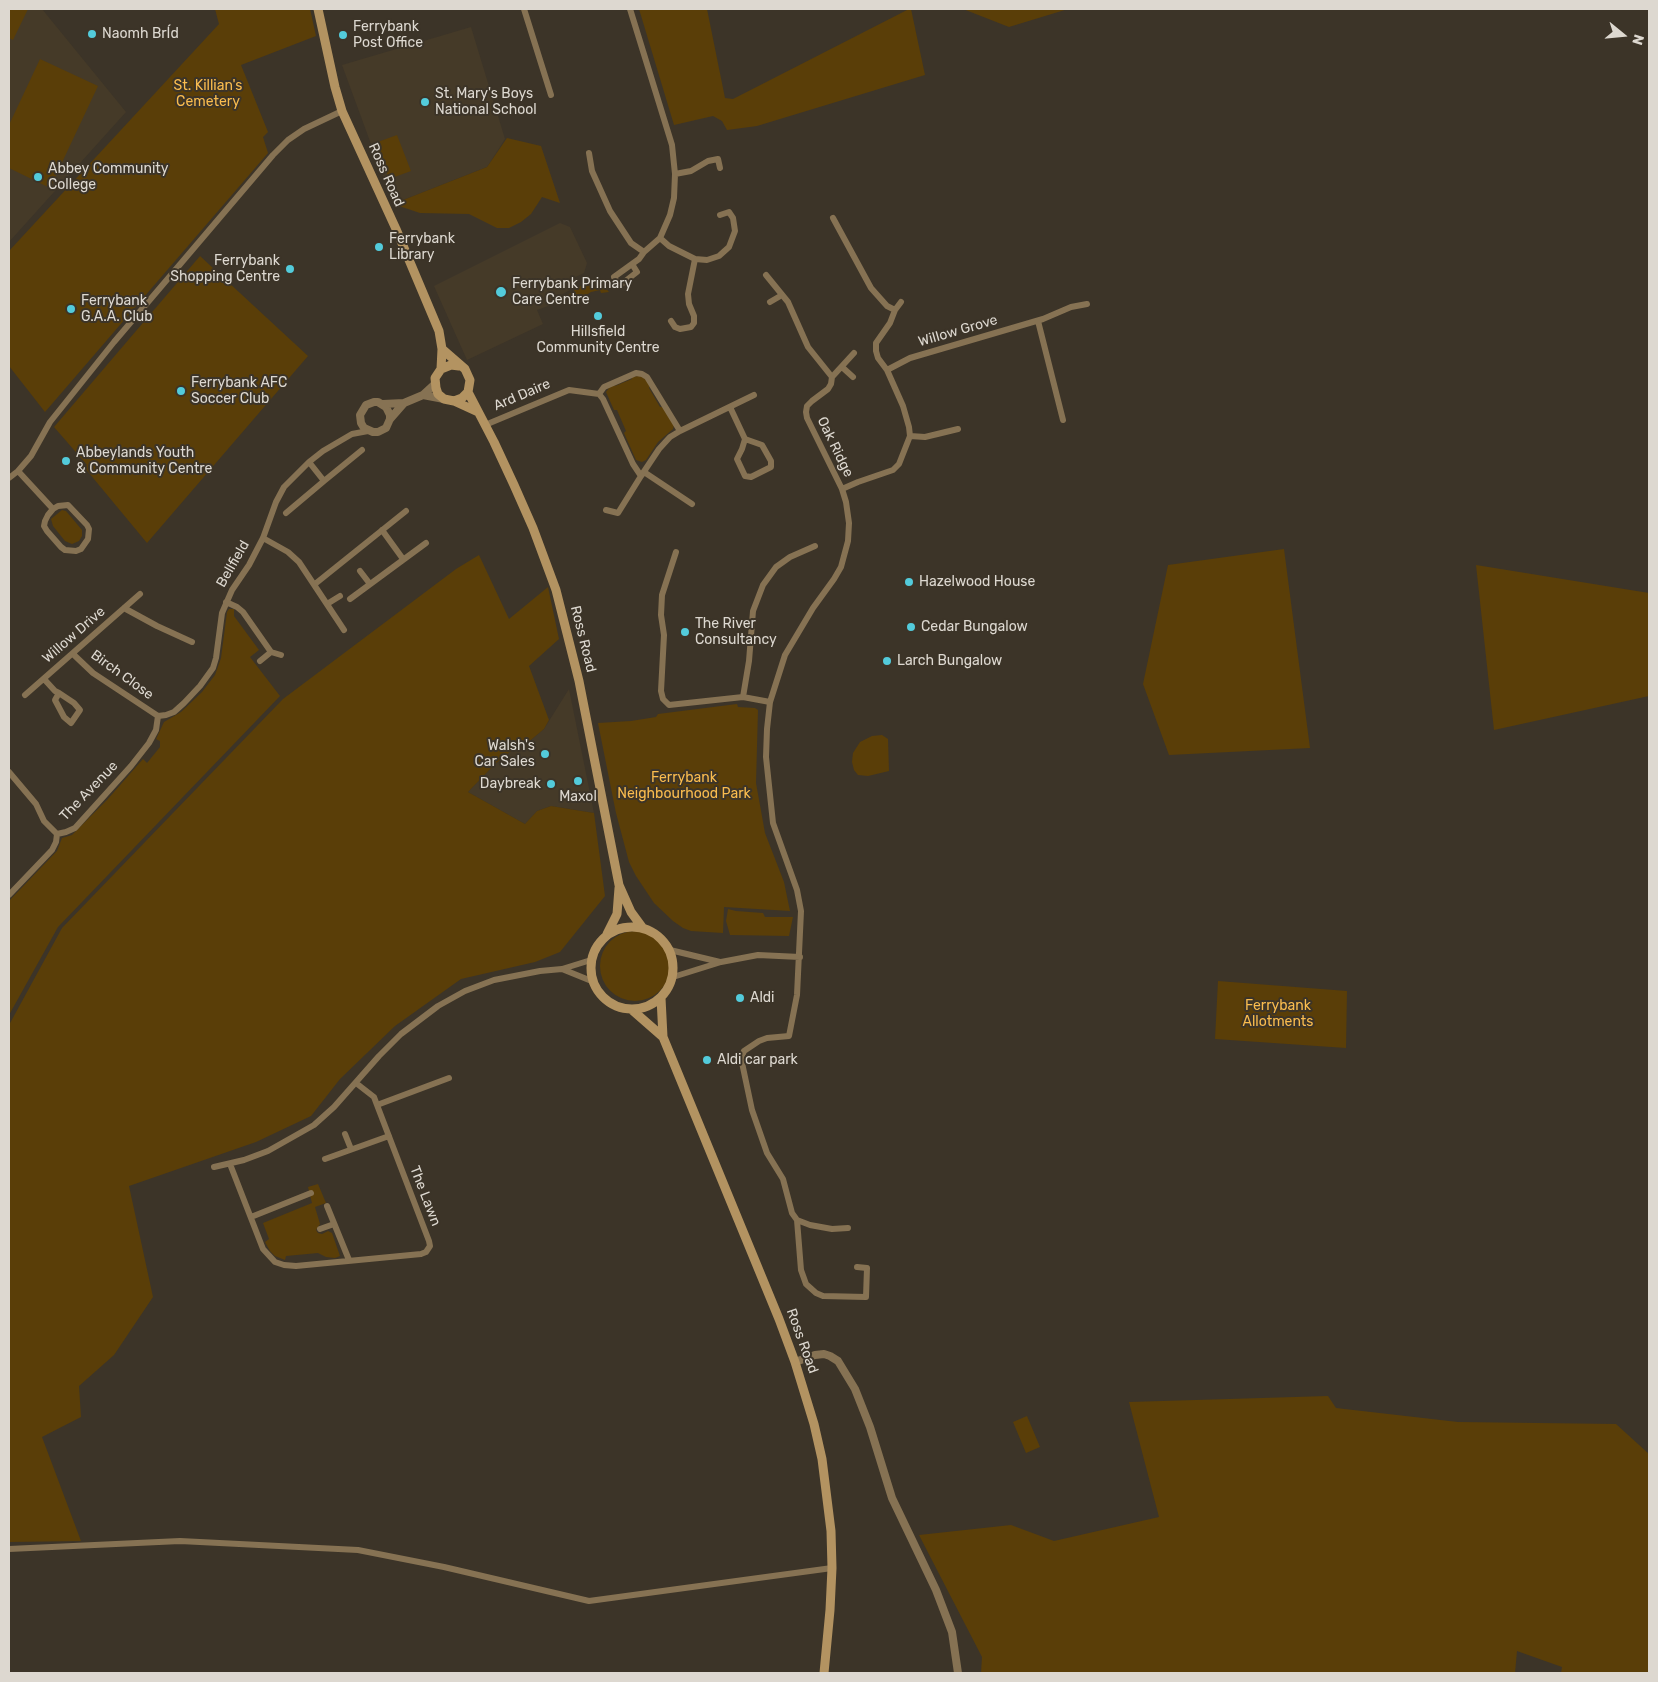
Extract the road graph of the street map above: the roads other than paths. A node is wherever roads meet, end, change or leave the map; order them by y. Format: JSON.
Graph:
{"nodes":[{"id":1,"x":318,"y":9,"type":"edge"},
{"id":2,"x":526,"y":9,"type":"edge"},
{"id":3,"x":630,"y":9,"type":"edge"},
{"id":4,"x":550,"y":95,"type":"dead end"},
{"id":5,"x":342,"y":111,"type":"junction"},
{"id":6,"x":589,"y":153,"type":"dead end"},
{"id":7,"x":720,"y":168,"type":"dead end"},
{"id":8,"x":675,"y":174,"type":"junction"},
{"id":9,"x":720,"y":215,"type":"dead end"},
{"id":10,"x":833,"y":218,"type":"dead end"},
{"id":11,"x":660,"y":238,"type":"junction"},
{"id":12,"x":644,"y":252,"type":"junction"},
{"id":13,"x":695,"y":260,"type":"junction"},
{"id":14,"x":632,"y":264,"type":"dead end"},
{"id":15,"x":766,"y":275,"type":"dead end"},
{"id":16,"x":782,"y":295,"type":"junction"},
{"id":17,"x":770,"y":302,"type":"dead end"},
{"id":18,"x":901,"y":302,"type":"dead end"},
{"id":19,"x":1087,"y":304,"type":"dead end"},
{"id":20,"x":895,"y":310,"type":"junction"},
{"id":21,"x":671,"y":321,"type":"dead end"},
{"id":22,"x":1038,"y":321,"type":"junction"},
{"id":23,"x":442,"y":349,"type":"junction"},
{"id":24,"x":854,"y":353,"type":"dead end"},
{"id":25,"x":460,"y":366,"type":"junction"},
{"id":26,"x":842,"y":367,"type":"junction"},
{"id":27,"x":441,"y":369,"type":"junction"},
{"id":28,"x":887,"y":370,"type":"junction"},
{"id":29,"x":852,"y":377,"type":"dead end"},
{"id":30,"x":832,"y":378,"type":"junction"},
{"id":31,"x":435,"y":384,"type":"junction"},
{"id":32,"x":468,"y":392,"type":"junction"},
{"id":33,"x":599,"y":394,"type":"junction"},
{"id":34,"x":423,"y":395,"type":"junction"},
{"id":35,"x":754,"y":395,"type":"dead end"},
{"id":36,"x":449,"y":400,"type":"junction"},
{"id":37,"x":404,"y":403,"type":"junction"},
{"id":38,"x":383,"y":404,"type":"junction"},
{"id":39,"x":730,"y":407,"type":"junction"},
{"id":40,"x":478,"y":413,"type":"junction"},
{"id":41,"x":360,"y":418,"type":"junction"},
{"id":42,"x":390,"y":419,"type":"junction"},
{"id":43,"x":1063,"y":420,"type":"dead end"},
{"id":44,"x":485,"y":425,"type":"junction"},
{"id":45,"x":958,"y":429,"type":"dead end"},
{"id":46,"x":680,"y":430,"type":"junction"},
{"id":47,"x":368,"y":431,"type":"junction"},
{"id":48,"x":352,"y":434,"type":"junction"},
{"id":49,"x":910,"y":436,"type":"junction"},
{"id":50,"x":745,"y":438,"type":"junction"},
{"id":51,"x":362,"y":450,"type":"dead end"},
{"id":52,"x":309,"y":462,"type":"junction"},
{"id":53,"x":18,"y":471,"type":"junction"},
{"id":54,"x":642,"y":474,"type":"junction"},
{"id":55,"x":9,"y":478,"type":"edge"},
{"id":56,"x":324,"y":481,"type":"junction"},
{"id":57,"x":842,"y":489,"type":"junction"},
{"id":58,"x":692,"y":504,"type":"dead end"},
{"id":59,"x":53,"y":509,"type":"junction"},
{"id":60,"x":606,"y":510,"type":"dead end"},
{"id":61,"x":406,"y":511,"type":"dead end"},
{"id":62,"x":286,"y":513,"type":"dead end"},
{"id":63,"x":382,"y":530,"type":"junction"},
{"id":64,"x":263,"y":538,"type":"junction"},
{"id":65,"x":426,"y":543,"type":"dead end"},
{"id":66,"x":815,"y":546,"type":"dead end"},
{"id":67,"x":676,"y":552,"type":"dead end"},
{"id":68,"x":403,"y":559,"type":"junction"},
{"id":69,"x":360,"y":570,"type":"dead end"},
{"id":70,"x":315,"y":584,"type":"junction"},
{"id":71,"x":370,"y":584,"type":"junction"},
{"id":72,"x":140,"y":594,"type":"dead end"},
{"id":73,"x":340,"y":596,"type":"dead end"},
{"id":74,"x":350,"y":599,"type":"dead end"},
{"id":75,"x":226,"y":602,"type":"junction"},
{"id":76,"x":328,"y":604,"type":"junction"},
{"id":77,"x":124,"y":608,"type":"junction"},
{"id":78,"x":344,"y":630,"type":"dead end"},
{"id":79,"x":192,"y":642,"type":"dead end"},
{"id":80,"x":271,"y":652,"type":"junction"},
{"id":81,"x":72,"y":654,"type":"junction"},
{"id":82,"x":281,"y":655,"type":"dead end"},
{"id":83,"x":260,"y":661,"type":"dead end"},
{"id":84,"x":44,"y":679,"type":"junction"},
{"id":85,"x":59,"y":693,"type":"junction"},
{"id":86,"x":25,"y":695,"type":"dead end"},
{"id":87,"x":743,"y":697,"type":"junction"},
{"id":88,"x":770,"y":702,"type":"junction"},
{"id":89,"x":158,"y":716,"type":"junction"},
{"id":90,"x":9,"y":772,"type":"edge"},
{"id":91,"x":11,"y":781,"type":"edge"},
{"id":92,"x":57,"y":834,"type":"junction"},
{"id":93,"x":619,"y":885,"type":"junction"},
{"id":94,"x":9,"y":895,"type":"edge"},
{"id":95,"x":642,"y":927,"type":"junction"},
{"id":96,"x":606,"y":935,"type":"junction"},
{"id":97,"x":670,"y":950,"type":"junction"},
{"id":98,"x":800,"y":957,"type":"junction"},
{"id":99,"x":591,"y":960,"type":"junction"},
{"id":100,"x":721,"y":962,"type":"junction"},
{"id":101,"x":562,"y":969,"type":"junction"},
{"id":102,"x":673,"y":977,"type":"junction"},
{"id":103,"x":594,"y":982,"type":"junction"},
{"id":104,"x":661,"y":998,"type":"junction"},
{"id":105,"x":631,"y":1009,"type":"junction"},
{"id":106,"x":663,"y":1038,"type":"junction"},
{"id":107,"x":450,"y":1078,"type":"dead end"},
{"id":108,"x":356,"y":1083,"type":"junction"},
{"id":109,"x":377,"y":1105,"type":"junction"},
{"id":110,"x":345,"y":1134,"type":"dead end"},
{"id":111,"x":388,"y":1136,"type":"junction"},
{"id":112,"x":351,"y":1149,"type":"junction"},
{"id":113,"x":325,"y":1159,"type":"dead end"},
{"id":114,"x":230,"y":1164,"type":"junction"},
{"id":115,"x":214,"y":1167,"type":"dead end"},
{"id":116,"x":311,"y":1193,"type":"dead end"},
{"id":117,"x":327,"y":1206,"type":"dead end"},
{"id":118,"x":251,"y":1217,"type":"junction"},
{"id":119,"x":797,"y":1220,"type":"junction"},
{"id":120,"x":334,"y":1224,"type":"junction"},
{"id":121,"x":848,"y":1228,"type":"dead end"},
{"id":122,"x":320,"y":1229,"type":"dead end"},
{"id":123,"x":348,"y":1260,"type":"junction"},
{"id":124,"x":857,"y":1267,"type":"dead end"},
{"id":125,"x":796,"y":1362,"type":"junction"},
{"id":126,"x":9,"y":1549,"type":"edge"},
{"id":127,"x":832,"y":1568,"type":"junction"},
{"id":128,"x":824,"y":1673,"type":"edge"},
{"id":129,"x":958,"y":1673,"type":"edge"}],
"edges":[{"from":1,"to":5,"type":"main road","name":"Ross Road"},
{"from":2,"to":4,"type":"street"},
{"from":3,"to":8,"type":"street"},
{"from":5,"to":23,"type":"main road","name":"Ross Road"},
{"from":5,"to":53,"type":"street"},
{"from":6,"to":12,"type":"street"},
{"from":7,"to":8,"type":"street"},
{"from":8,"to":11,"type":"street"},
{"from":9,"to":13,"type":"street"},
{"from":10,"to":20,"type":"street"},
{"from":11,"to":12,"type":"street"},
{"from":11,"to":13,"type":"street"},
{"from":12,"to":14,"type":"street"},
{"from":13,"to":21,"type":"street"},
{"from":15,"to":16,"type":"street"},
{"from":16,"to":17,"type":"street"},
{"from":16,"to":30,"type":"street"},
{"from":18,"to":20,"type":"street"},
{"from":19,"to":22,"type":"street","name":"Willow Grove"},
{"from":20,"to":28,"type":"street"},
{"from":22,"to":28,"type":"street","name":"Willow Grove"},
{"from":22,"to":43,"type":"street"},
{"from":23,"to":25,"type":"main road"},
{"from":23,"to":27,"type":"main road","name":"Ross Road"},
{"from":24,"to":26,"type":"street","name":"Oak Ridge"},
{"from":25,"to":27,"type":"main road"},
{"from":25,"to":32,"type":"main road"},
{"from":26,"to":29,"type":"street"},
{"from":26,"to":30,"type":"street","name":"Oak Ridge"},
{"from":27,"to":31,"type":"main road"},
{"from":28,"to":49,"type":"street"},
{"from":30,"to":57,"type":"street","name":"Oak Ridge"},
{"from":31,"to":34,"type":"street"},
{"from":31,"to":36,"type":"main road"},
{"from":32,"to":36,"type":"main road"},
{"from":32,"to":40,"type":"main road","name":"Ross Road"},
{"from":33,"to":44,"type":"street","name":"Ard Daire"},
{"from":33,"to":46,"type":"street"},
{"from":33,"to":54,"type":"street"},
{"from":34,"to":36,"type":"street"},
{"from":34,"to":37,"type":"street"},
{"from":35,"to":39,"type":"street"},
{"from":36,"to":40,"type":"main road"},
{"from":37,"to":38,"type":"street"},
{"from":37,"to":42,"type":"street"},
{"from":38,"to":41,"type":"street"},
{"from":38,"to":42,"type":"street"},
{"from":39,"to":46,"type":"street"},
{"from":39,"to":50,"type":"street"},
{"from":40,"to":44,"type":"main road","name":"Ross Road"},
{"from":41,"to":47,"type":"street"},
{"from":41,"to":48,"type":"street"},
{"from":42,"to":47,"type":"street"},
{"from":44,"to":93,"type":"main road","name":"Ross Road"},
{"from":45,"to":49,"type":"street"},
{"from":46,"to":54,"type":"street"},
{"from":47,"to":48,"type":"street","name":"Bellfield"},
{"from":48,"to":52,"type":"street","name":"Bellfield"},
{"from":49,"to":57,"type":"street","name":"Oak Ridge"},
{"from":50,"to":50,"type":"street"},
{"from":51,"to":56,"type":"street"},
{"from":52,"to":56,"type":"street"},
{"from":52,"to":64,"type":"street","name":"Bellfield"},
{"from":53,"to":55,"type":"street"},
{"from":53,"to":59,"type":"street"},
{"from":54,"to":58,"type":"street"},
{"from":54,"to":60,"type":"street"},
{"from":56,"to":62,"type":"street"},
{"from":57,"to":88,"type":"street"},
{"from":59,"to":59,"type":"street"},
{"from":61,"to":63,"type":"street"},
{"from":63,"to":68,"type":"street"},
{"from":63,"to":70,"type":"street"},
{"from":64,"to":70,"type":"street"},
{"from":64,"to":75,"type":"street","name":"Bellfield"},
{"from":65,"to":68,"type":"street"},
{"from":66,"to":87,"type":"street"},
{"from":67,"to":87,"type":"street"},
{"from":68,"to":71,"type":"street"},
{"from":69,"to":71,"type":"street"},
{"from":70,"to":76,"type":"street"},
{"from":71,"to":74,"type":"street"},
{"from":72,"to":77,"type":"street","name":"Willow Drive"},
{"from":73,"to":76,"type":"street"},
{"from":75,"to":80,"type":"street"},
{"from":75,"to":89,"type":"street","name":"Bellfield"},
{"from":76,"to":78,"type":"street"},
{"from":77,"to":79,"type":"street"},
{"from":77,"to":81,"type":"street","name":"Willow Drive"},
{"from":80,"to":82,"type":"street"},
{"from":80,"to":83,"type":"street"},
{"from":81,"to":84,"type":"street","name":"Willow Drive"},
{"from":81,"to":89,"type":"street","name":"Birch Close"},
{"from":84,"to":85,"type":"street"},
{"from":84,"to":86,"type":"street","name":"Willow Drive"},
{"from":85,"to":85,"type":"street"},
{"from":87,"to":88,"type":"street"},
{"from":88,"to":98,"type":"street"},
{"from":89,"to":92,"type":"street","name":"The Avenue"},
{"from":90,"to":91,"type":"street"},
{"from":91,"to":92,"type":"street"},
{"from":92,"to":94,"type":"street","name":"The Avenue"},
{"from":93,"to":95,"type":"main road"},
{"from":93,"to":96,"type":"main road"},
{"from":95,"to":96,"type":"main road"},
{"from":95,"to":97,"type":"main road"},
{"from":96,"to":99,"type":"main road"},
{"from":97,"to":100,"type":"street"},
{"from":97,"to":102,"type":"main road"},
{"from":98,"to":100,"type":"street"},
{"from":98,"to":119,"type":"street"},
{"from":99,"to":101,"type":"street"},
{"from":99,"to":103,"type":"main road"},
{"from":100,"to":102,"type":"street"},
{"from":101,"to":103,"type":"street"},
{"from":101,"to":108,"type":"street"},
{"from":102,"to":104,"type":"main road"},
{"from":103,"to":105,"type":"main road"},
{"from":104,"to":105,"type":"main road"},
{"from":104,"to":106,"type":"main road"},
{"from":105,"to":106,"type":"main road"},
{"from":106,"to":125,"type":"main road","name":"Ross Road"},
{"from":107,"to":109,"type":"street"},
{"from":108,"to":109,"type":"street","name":"The Lawn"},
{"from":108,"to":114,"type":"street"},
{"from":109,"to":111,"type":"street","name":"The Lawn"},
{"from":110,"to":112,"type":"street"},
{"from":111,"to":112,"type":"street"},
{"from":111,"to":123,"type":"street","name":"The Lawn"},
{"from":112,"to":113,"type":"street"},
{"from":114,"to":115,"type":"street"},
{"from":114,"to":118,"type":"street","name":"The Lawn"},
{"from":116,"to":118,"type":"street"},
{"from":117,"to":120,"type":"street"},
{"from":118,"to":123,"type":"street","name":"The Lawn"},
{"from":119,"to":121,"type":"street"},
{"from":119,"to":124,"type":"street"},
{"from":120,"to":122,"type":"street"},
{"from":120,"to":123,"type":"street"},
{"from":125,"to":127,"type":"main road","name":"Ross Road"},
{"from":125,"to":129,"type":"street"},
{"from":126,"to":127,"type":"street"},
{"from":127,"to":128,"type":"main road","name":"Ross Road"}]}
